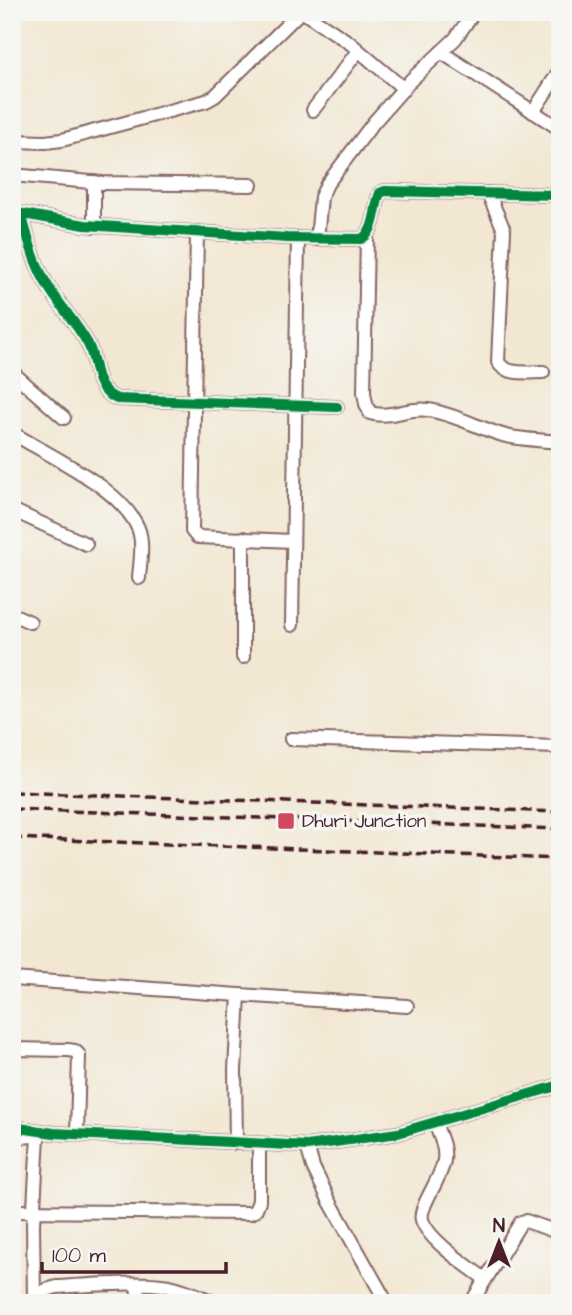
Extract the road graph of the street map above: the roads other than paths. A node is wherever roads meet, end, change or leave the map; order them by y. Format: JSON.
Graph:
{"nodes":[{"id":1,"x":302,"y":12,"type":"edge"},
{"id":2,"x":474,"y":12,"type":"edge"},
{"id":3,"x":358,"y":51,"type":"junction"},
{"id":4,"x":441,"y":52,"type":"junction"},
{"id":5,"x":560,"y":70,"type":"edge"},
{"id":6,"x":404,"y":89,"type":"junction"},
{"id":7,"x":313,"y":110,"type":"dead end"},
{"id":8,"x":533,"y":112,"type":"junction"},
{"id":9,"x":560,"y":129,"type":"edge"},
{"id":10,"x":12,"y":141,"type":"edge"},
{"id":11,"x":12,"y":175,"type":"edge"},
{"id":12,"x":94,"y":182,"type":"junction"},
{"id":13,"x":251,"y":185,"type":"dead end"},
{"id":14,"x":488,"y":193,"type":"junction"},
{"id":15,"x":560,"y":195,"type":"edge"},
{"id":16,"x":17,"y":213,"type":"edge"},
{"id":17,"x":94,"y":226,"type":"junction"},
{"id":18,"x":197,"y":232,"type":"junction"},
{"id":19,"x":367,"y":236,"type":"junction"},
{"id":20,"x":298,"y":238,"type":"junction"},
{"id":21,"x":317,"y":239,"type":"junction"},
{"id":22,"x":12,"y":372,"type":"edge"},
{"id":23,"x":543,"y":372,"type":"dead end"},
{"id":24,"x":194,"y":401,"type":"junction"},
{"id":25,"x":295,"y":407,"type":"junction"},
{"id":26,"x":337,"y":407,"type":"dead end"},
{"id":27,"x":64,"y":418,"type":"dead end"},
{"id":28,"x":12,"y":433,"type":"edge"},
{"id":29,"x":560,"y":442,"type":"edge"},
{"id":30,"x":12,"y":510,"type":"edge"},
{"id":31,"x":243,"y":538,"type":"junction"},
{"id":32,"x":293,"y":541,"type":"junction"},
{"id":33,"x":86,"y":544,"type":"dead end"},
{"id":34,"x":139,"y":578,"type":"dead end"},
{"id":35,"x":12,"y":614,"type":"edge"},
{"id":36,"x":30,"y":622,"type":"dead end"},
{"id":37,"x":292,"y":625,"type":"dead end"},
{"id":38,"x":243,"y":657,"type":"dead end"},
{"id":39,"x":291,"y":739,"type":"dead end"},
{"id":40,"x":560,"y":747,"type":"edge"},
{"id":41,"x":12,"y":979,"type":"edge"},
{"id":42,"x":239,"y":995,"type":"junction"},
{"id":43,"x":407,"y":1006,"type":"dead end"},
{"id":44,"x":12,"y":1049,"type":"edge"},
{"id":45,"x":560,"y":1085,"type":"edge"},
{"id":46,"x":435,"y":1123,"type":"junction"},
{"id":47,"x":12,"y":1127,"type":"edge"},
{"id":48,"x":54,"y":1133,"type":"junction"},
{"id":49,"x":77,"y":1134,"type":"junction"},
{"id":50,"x":38,"y":1136,"type":"junction"},
{"id":51,"x":12,"y":1137,"type":"edge"},
{"id":52,"x":236,"y":1143,"type":"junction"},
{"id":53,"x":258,"y":1144,"type":"junction"},
{"id":54,"x":307,"y":1146,"type":"junction"},
{"id":55,"x":12,"y":1212,"type":"edge"},
{"id":56,"x":33,"y":1213,"type":"junction"},
{"id":57,"x":560,"y":1233,"type":"edge"},
{"id":58,"x":485,"y":1279,"type":"junction"},
{"id":59,"x":137,"y":1285,"type":"junction"},
{"id":60,"x":30,"y":1300,"type":"edge"},
{"id":61,"x":380,"y":1300,"type":"edge"},
{"id":62,"x":139,"y":1303,"type":"edge"},
{"id":63,"x":216,"y":1303,"type":"edge"},
{"id":64,"x":471,"y":1303,"type":"edge"}],
"edges":[{"from":1,"to":3,"type":"street"},
{"from":1,"to":10,"type":"street"},
{"from":2,"to":4,"type":"street"},
{"from":3,"to":6,"type":"street"},
{"from":3,"to":7,"type":"street"},
{"from":4,"to":6,"type":"street"},
{"from":4,"to":8,"type":"street"},
{"from":5,"to":8,"type":"street"},
{"from":6,"to":21,"type":"street"},
{"from":8,"to":9,"type":"street"},
{"from":11,"to":12,"type":"street"},
{"from":12,"to":13,"type":"street"},
{"from":12,"to":17,"type":"street"},
{"from":14,"to":15,"type":"street"},
{"from":14,"to":19,"type":"street"},
{"from":14,"to":23,"type":"street"},
{"from":16,"to":17,"type":"street"},
{"from":16,"to":24,"type":"street"},
{"from":17,"to":18,"type":"street"},
{"from":18,"to":20,"type":"street"},
{"from":18,"to":24,"type":"street"},
{"from":19,"to":21,"type":"street"},
{"from":19,"to":29,"type":"street"},
{"from":20,"to":21,"type":"street"},
{"from":20,"to":25,"type":"street"},
{"from":22,"to":27,"type":"street"},
{"from":24,"to":25,"type":"street"},
{"from":24,"to":31,"type":"street"},
{"from":25,"to":26,"type":"street"},
{"from":25,"to":32,"type":"street"},
{"from":28,"to":34,"type":"street"},
{"from":30,"to":33,"type":"street"},
{"from":31,"to":32,"type":"street"},
{"from":31,"to":38,"type":"street"},
{"from":32,"to":37,"type":"street"},
{"from":35,"to":36,"type":"street"},
{"from":39,"to":40,"type":"street"},
{"from":41,"to":42,"type":"street"},
{"from":42,"to":43,"type":"street"},
{"from":42,"to":52,"type":"street"},
{"from":44,"to":49,"type":"street"},
{"from":45,"to":46,"type":"street"},
{"from":46,"to":54,"type":"street"},
{"from":46,"to":58,"type":"street"},
{"from":47,"to":48,"type":"street"},
{"from":48,"to":49,"type":"street"},
{"from":48,"to":50,"type":"street"},
{"from":49,"to":52,"type":"street"},
{"from":50,"to":51,"type":"street"},
{"from":50,"to":56,"type":"street"},
{"from":52,"to":53,"type":"street"},
{"from":53,"to":54,"type":"street"},
{"from":53,"to":56,"type":"street"},
{"from":54,"to":61,"type":"street"},
{"from":55,"to":56,"type":"street"},
{"from":56,"to":60,"type":"street"},
{"from":57,"to":58,"type":"street"},
{"from":58,"to":64,"type":"street"},
{"from":59,"to":60,"type":"street"},
{"from":59,"to":62,"type":"street"},
{"from":59,"to":63,"type":"street"}]}
